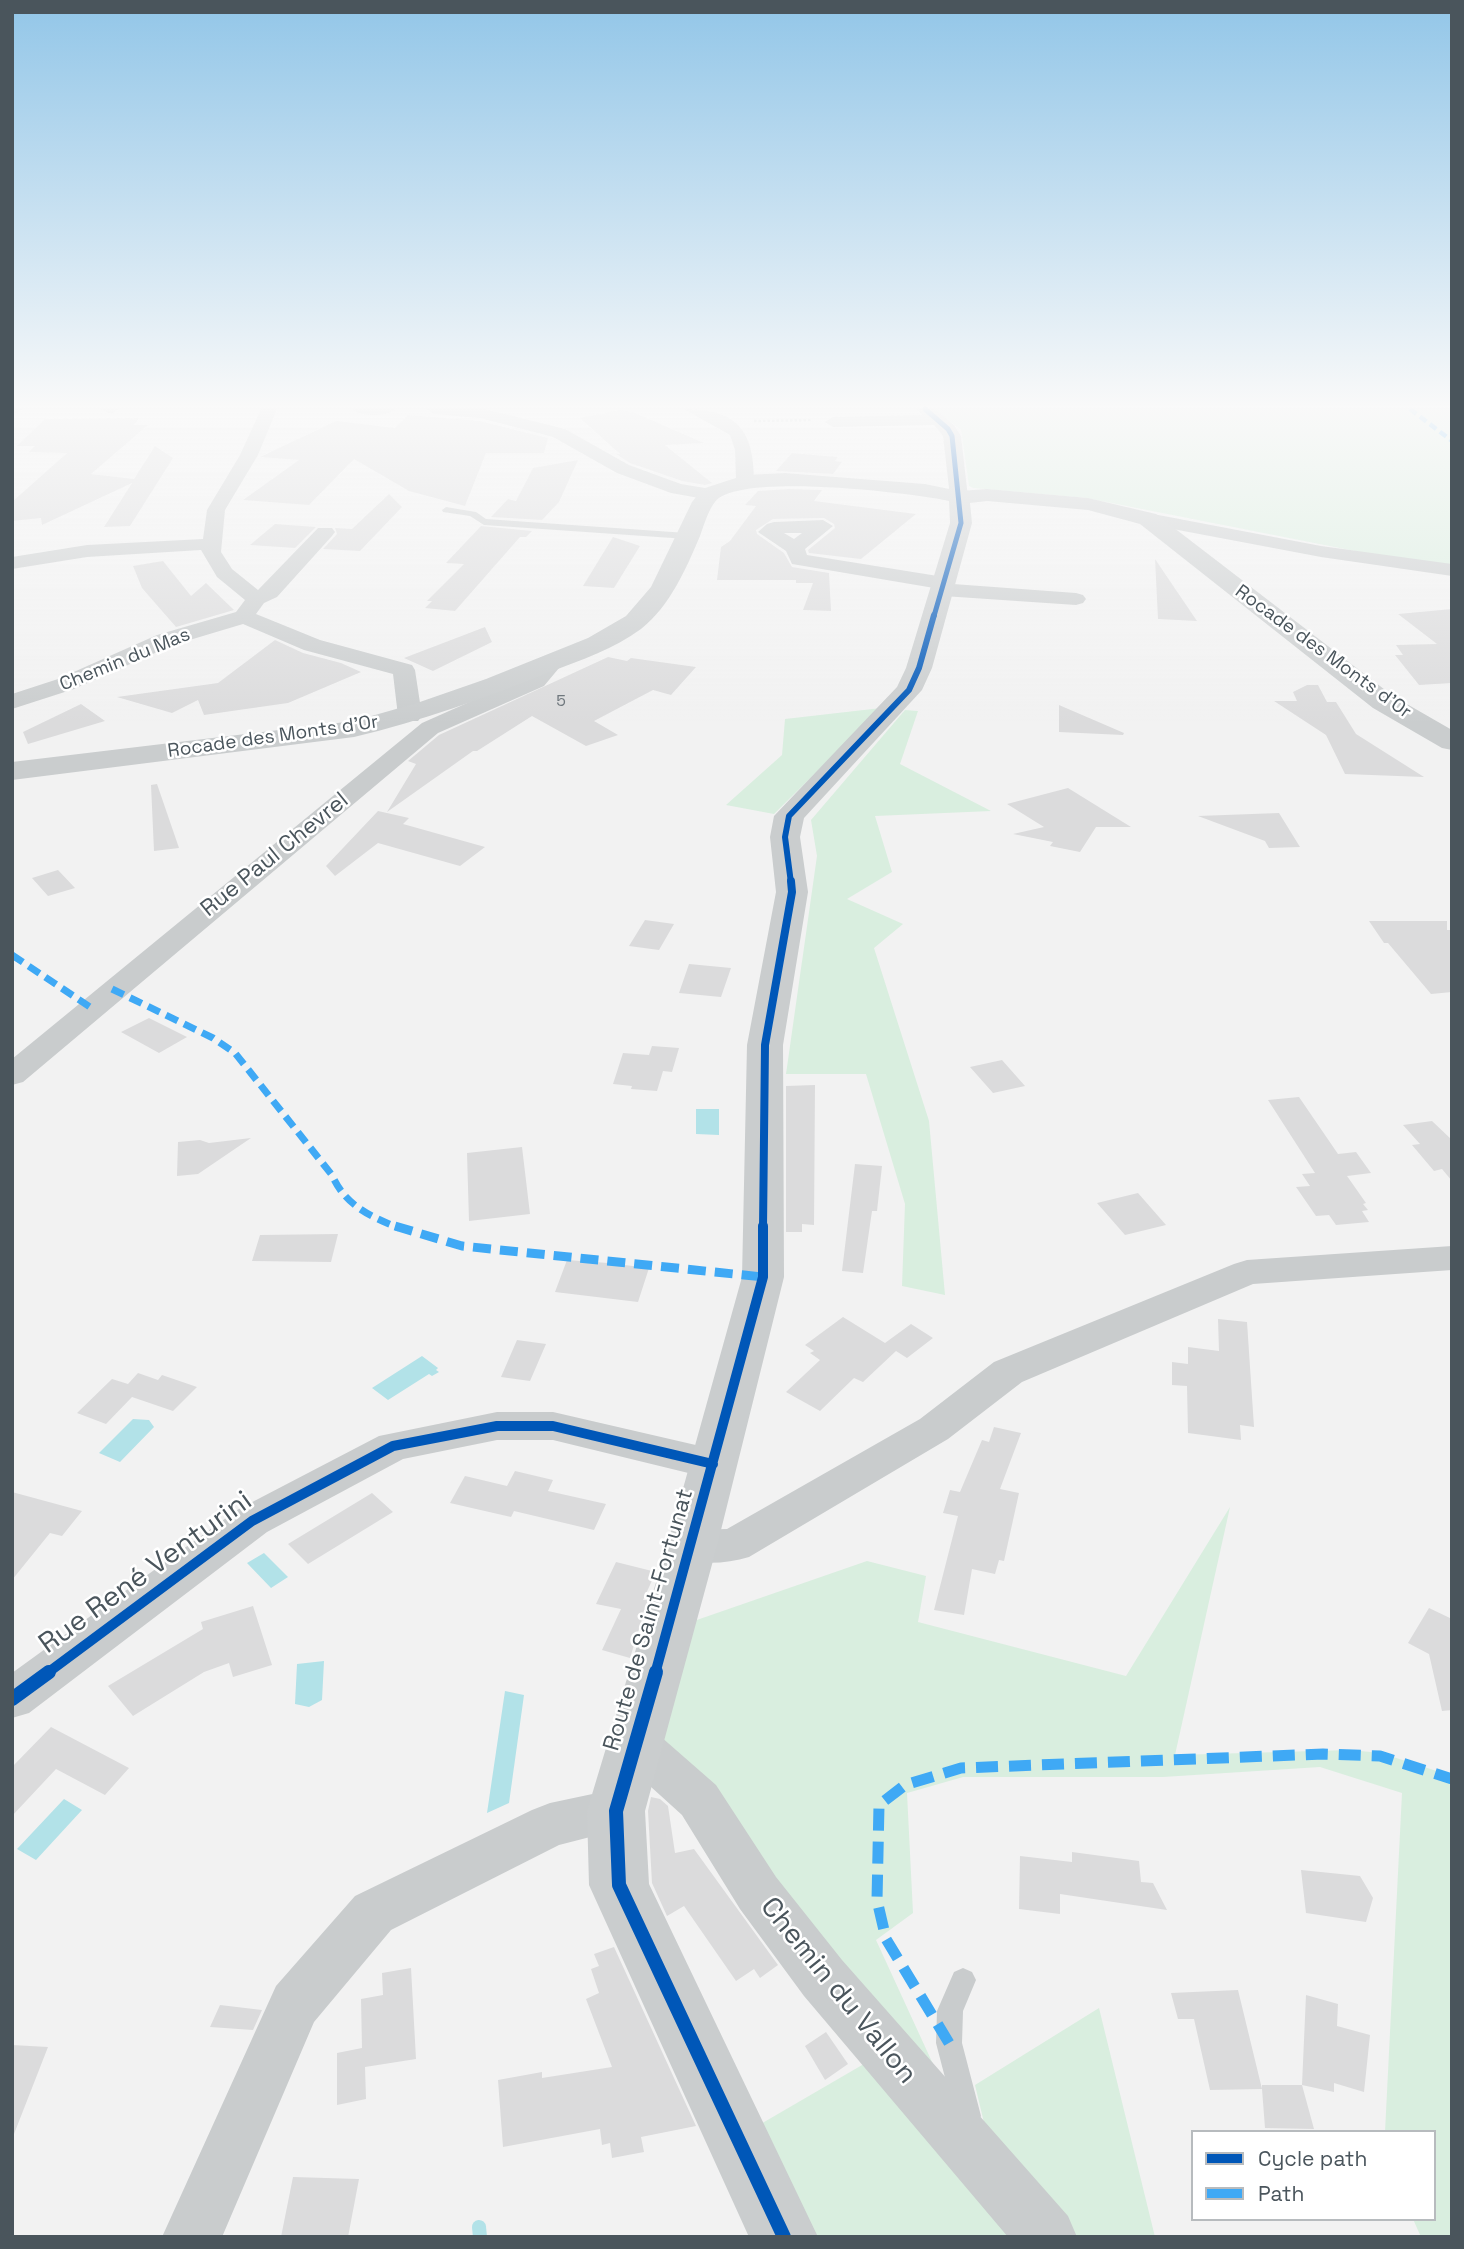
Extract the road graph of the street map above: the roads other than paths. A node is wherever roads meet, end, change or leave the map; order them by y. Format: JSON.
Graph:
{"nodes":[{"id":1,"x":216,"y":514,"type":"edge"},
{"id":2,"x":473,"y":514,"type":"edge"},
{"id":3,"x":697,"y":514,"type":"edge"},
{"id":4,"x":960,"y":514,"type":"edge"},
{"id":5,"x":1128,"y":514,"type":"edge"},
{"id":6,"x":1148,"y":519,"type":"junction"},
{"id":7,"x":325,"y":532,"type":"dead end"},
{"id":8,"x":687,"y":536,"type":"junction"},
{"id":9,"x":212,"y":544,"type":"junction"},
{"id":10,"x":795,"y":548,"type":"dead end"},
{"id":11,"x":12,"y":563,"type":"edge"},
{"id":12,"x":1452,"y":570,"type":"edge"},
{"id":13,"x":945,"y":581,"type":"junction"},
{"id":14,"x":1076,"y":599,"type":"dead end"},
{"id":15,"x":250,"y":608,"type":"junction"},
{"id":16,"x":553,"y":662,"type":"junction"},
{"id":17,"x":12,"y":702,"type":"edge"},
{"id":18,"x":410,"y":716,"type":"junction"},
{"id":19,"x":1452,"y":742,"type":"edge"},
{"id":20,"x":12,"y":771,"type":"edge"},
{"id":21,"x":12,"y":1075,"type":"edge"},
{"id":22,"x":1452,"y":1258,"type":"edge"},
{"id":23,"x":713,"y":1464,"type":"junction"},
{"id":24,"x":692,"y":1545,"type":"junction"},
{"id":25,"x":12,"y":1699,"type":"edge"},
{"id":26,"x":635,"y":1743,"type":"junction"},
{"id":27,"x":616,"y":1811,"type":"junction"},
{"id":28,"x":964,"y":1980,"type":"dead end"},
{"id":29,"x":978,"y":2157,"type":"junction"},
{"id":30,"x":192,"y":2237,"type":"edge"},
{"id":31,"x":784,"y":2237,"type":"edge"},
{"id":32,"x":1047,"y":2237,"type":"edge"}],
"edges":[{"from":1,"to":9,"type":"street"},
{"from":2,"to":8,"type":"lane"},
{"from":3,"to":8,"type":"street","name":"Rocade des Monts d'Or"},
{"from":4,"to":13,"type":"street","name":"Route de Saint-Fortunat"},
{"from":5,"to":6,"type":"street","name":"Rocade des Monts d'Or"},
{"from":6,"to":12,"type":"street"},
{"from":6,"to":19,"type":"street","name":"Rocade des Monts d'Or"},
{"from":7,"to":15,"type":"street"},
{"from":8,"to":16,"type":"street","name":"Rocade des Monts d'Or"},
{"from":9,"to":11,"type":"street"},
{"from":9,"to":15,"type":"street"},
{"from":10,"to":13,"type":"street"},
{"from":13,"to":14,"type":"street"},
{"from":13,"to":23,"type":"street","name":"Route de Saint-Fortunat"},
{"from":15,"to":17,"type":"street","name":"Chemin du Mas"},
{"from":15,"to":18,"type":"street"},
{"from":16,"to":18,"type":"street","name":"Rocade des Monts d'Or"},
{"from":16,"to":21,"type":"street","name":"Rue Paul Chevrel"},
{"from":18,"to":20,"type":"street","name":"Rocade des Monts d'Or"},
{"from":22,"to":24,"type":"street"},
{"from":23,"to":24,"type":"street","name":"Route de Saint-Fortunat"},
{"from":23,"to":25,"type":"street","name":"Rue René Venturini"},
{"from":24,"to":26,"type":"street","name":"Route de Saint-Fortunat"},
{"from":26,"to":27,"type":"street","name":"Route de Saint-Fortunat"},
{"from":26,"to":29,"type":"street","name":"Chemin du Vallon"},
{"from":27,"to":30,"type":"street"},
{"from":27,"to":31,"type":"street","name":"Route de Saint-Fortunat"},
{"from":28,"to":29,"type":"lane"},
{"from":29,"to":32,"type":"street","name":"Chemin du Vallon"}]}
